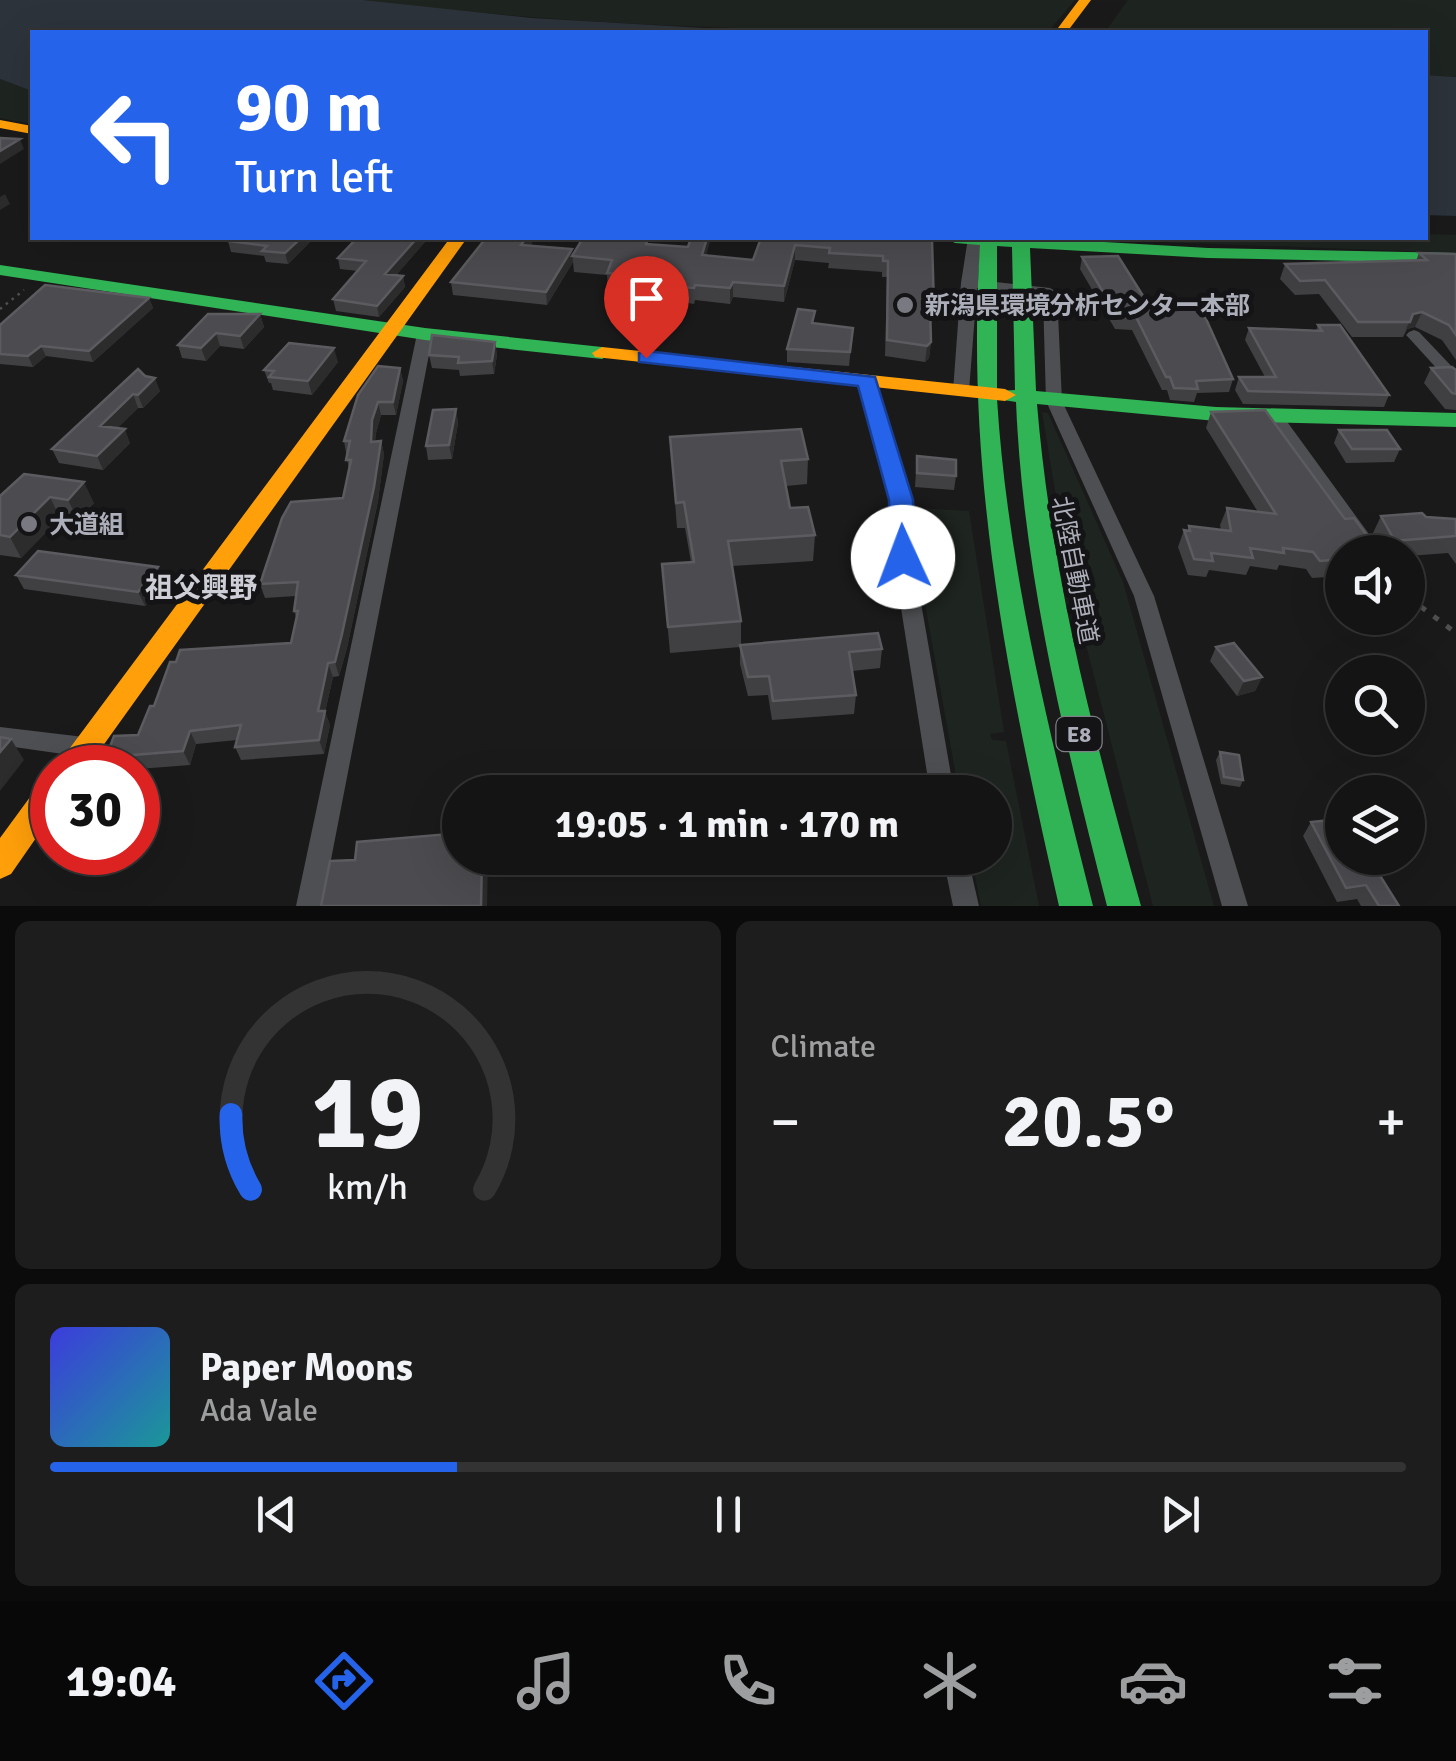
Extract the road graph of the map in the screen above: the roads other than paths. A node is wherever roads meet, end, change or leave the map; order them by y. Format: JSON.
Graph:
{"nodes":[{"id":1,"x":1085,"y":0,"type":"edge"},
{"id":2,"x":1107,"y":0,"type":"edge"},
{"id":3,"x":1062,"y":30,"type":"edge"},
{"id":4,"x":1085,"y":30,"type":"edge"},
{"id":5,"x":0,"y":124,"type":"edge"},
{"id":6,"x":30,"y":130,"type":"edge"},
{"id":7,"x":456,"y":240,"type":"edge"},
{"id":8,"x":973,"y":240,"type":"edge"},
{"id":9,"x":973,"y":240,"type":"edge"},
{"id":10,"x":1004,"y":240,"type":"edge"},
{"id":11,"x":1020,"y":240,"type":"edge"},
{"id":12,"x":1456,"y":258,"type":"edge"},
{"id":13,"x":0,"y":270,"type":"edge"},
{"id":14,"x":968,"y":283,"type":"junction"},
{"id":15,"x":389,"y":328,"type":"junction"},
{"id":16,"x":424,"y":334,"type":"junction"},
{"id":17,"x":1414,"y":335,"type":"edge"},
{"id":18,"x":1456,"y":380,"type":"edge"},
{"id":19,"x":867,"y":381,"type":"junction"},
{"id":20,"x":961,"y":391,"type":"junction"},
{"id":21,"x":1054,"y":400,"type":"junction"},
{"id":22,"x":1274,"y":416,"type":"junction"},
{"id":23,"x":1456,"y":420,"type":"edge"},
{"id":24,"x":1361,"y":535,"type":"edge"},
{"id":25,"x":0,"y":736,"type":"edge"},
{"id":26,"x":69,"y":745,"type":"edge"},
{"id":27,"x":85,"y":745,"type":"edge"},
{"id":28,"x":939,"y":775,"type":"edge"},
{"id":29,"x":30,"y":822,"type":"edge"},
{"id":30,"x":0,"y":864,"type":"edge"},
{"id":31,"x":960,"y":875,"type":"edge"},
{"id":32,"x":309,"y":906,"type":"edge"},
{"id":33,"x":966,"y":906,"type":"edge"},
{"id":34,"x":1076,"y":906,"type":"edge"},
{"id":35,"x":1124,"y":906,"type":"edge"},
{"id":36,"x":1235,"y":906,"type":"edge"}],
"edges":[{"from":1,"to":3,"type":"main road"},
{"from":2,"to":4,"type":"main road"},
{"from":5,"to":6,"type":"main road"},
{"from":7,"to":15,"type":"main road"},
{"from":8,"to":14,"type":"street"},
{"from":9,"to":34,"type":"main road","number":"E8"},
{"from":10,"to":12,"type":"main road"},
{"from":11,"to":35,"type":"main road","name":"北陸自動車道","number":"E8"},
{"from":13,"to":15,"type":"main road"},
{"from":14,"to":20,"type":"street"},
{"from":14,"to":21,"type":"street"},
{"from":15,"to":16,"type":"main road"},
{"from":15,"to":27,"type":"main road"},
{"from":16,"to":19,"type":"main road"},
{"from":16,"to":32,"type":"street"},
{"from":17,"to":18,"type":"street"},
{"from":19,"to":20,"type":"main road"},
{"from":19,"to":28,"type":"street"},
{"from":20,"to":21,"type":"main road"},
{"from":21,"to":22,"type":"main road"},
{"from":21,"to":36,"type":"street"},
{"from":22,"to":23,"type":"main road"},
{"from":22,"to":24,"type":"street"},
{"from":25,"to":26,"type":"street"},
{"from":29,"to":30,"type":"main road"},
{"from":31,"to":33,"type":"street"}]}
